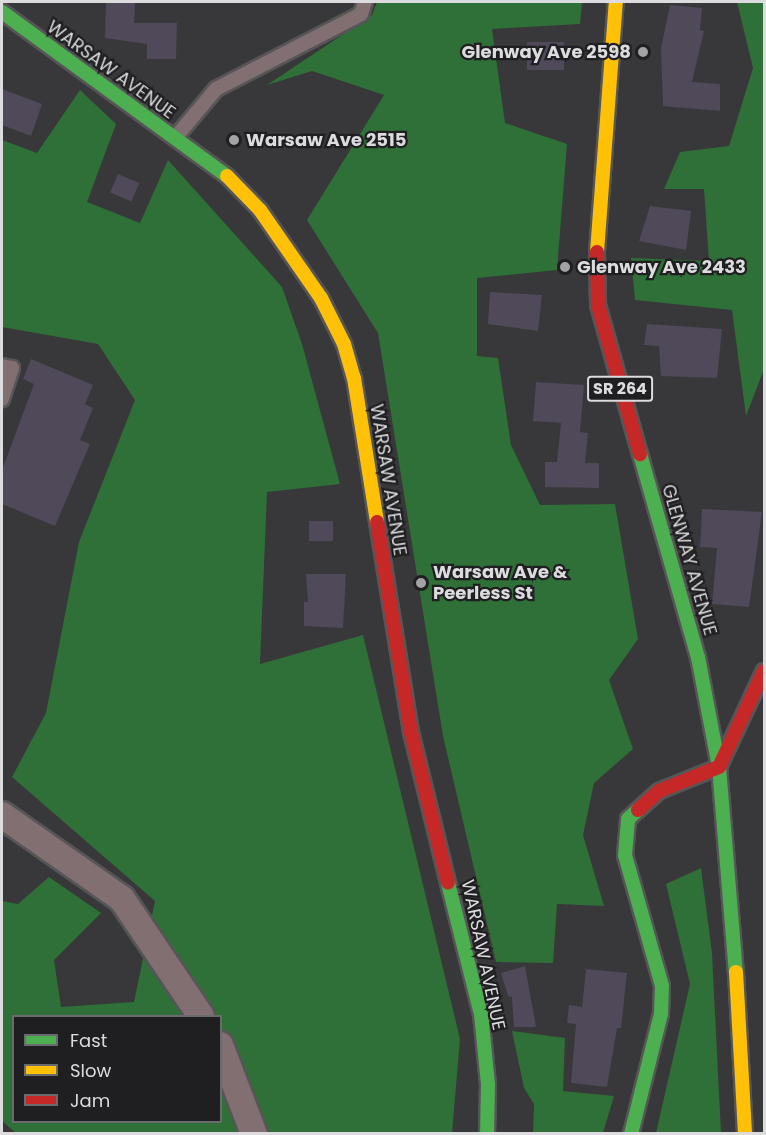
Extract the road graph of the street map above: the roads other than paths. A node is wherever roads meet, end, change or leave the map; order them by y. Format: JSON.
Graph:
{"nodes":[{"id":1,"x":365,"y":2,"type":"edge"},
{"id":2,"x":616,"y":2,"type":"edge"},
{"id":3,"x":2,"y":12,"type":"edge"},
{"id":4,"x":175,"y":138,"type":"junction"},
{"id":5,"x":2,"y":366,"type":"edge"},
{"id":6,"x":2,"y":399,"type":"edge"},
{"id":7,"x":765,"y":671,"type":"edge"},
{"id":8,"x":718,"y":767,"type":"junction"},
{"id":9,"x":2,"y":815,"type":"edge"},
{"id":10,"x":200,"y":1015,"type":"edge"},
{"id":11,"x":222,"y":1051,"type":"edge"},
{"id":12,"x":254,"y":1134,"type":"edge"},
{"id":13,"x":487,"y":1134,"type":"edge"},
{"id":14,"x":631,"y":1134,"type":"edge"},
{"id":15,"x":745,"y":1134,"type":"edge"}],
"edges":[{"from":1,"to":4,"type":"lane"},
{"from":2,"to":8,"type":"main road","name":"GLENWAY AVENUE","number":"SR 264"},
{"from":3,"to":4,"type":"main road","name":"WARSAW AVENUE"},
{"from":4,"to":13,"type":"main road","name":"WARSAW AVENUE"},
{"from":5,"to":6,"type":"lane"},
{"from":7,"to":8,"type":"main road"},
{"from":8,"to":14,"type":"main road"},
{"from":8,"to":15,"type":"main road","name":"GLENWAY AVENUE","number":"SR 264"},
{"from":9,"to":10,"type":"street"},
{"from":11,"to":12,"type":"street"}]}
